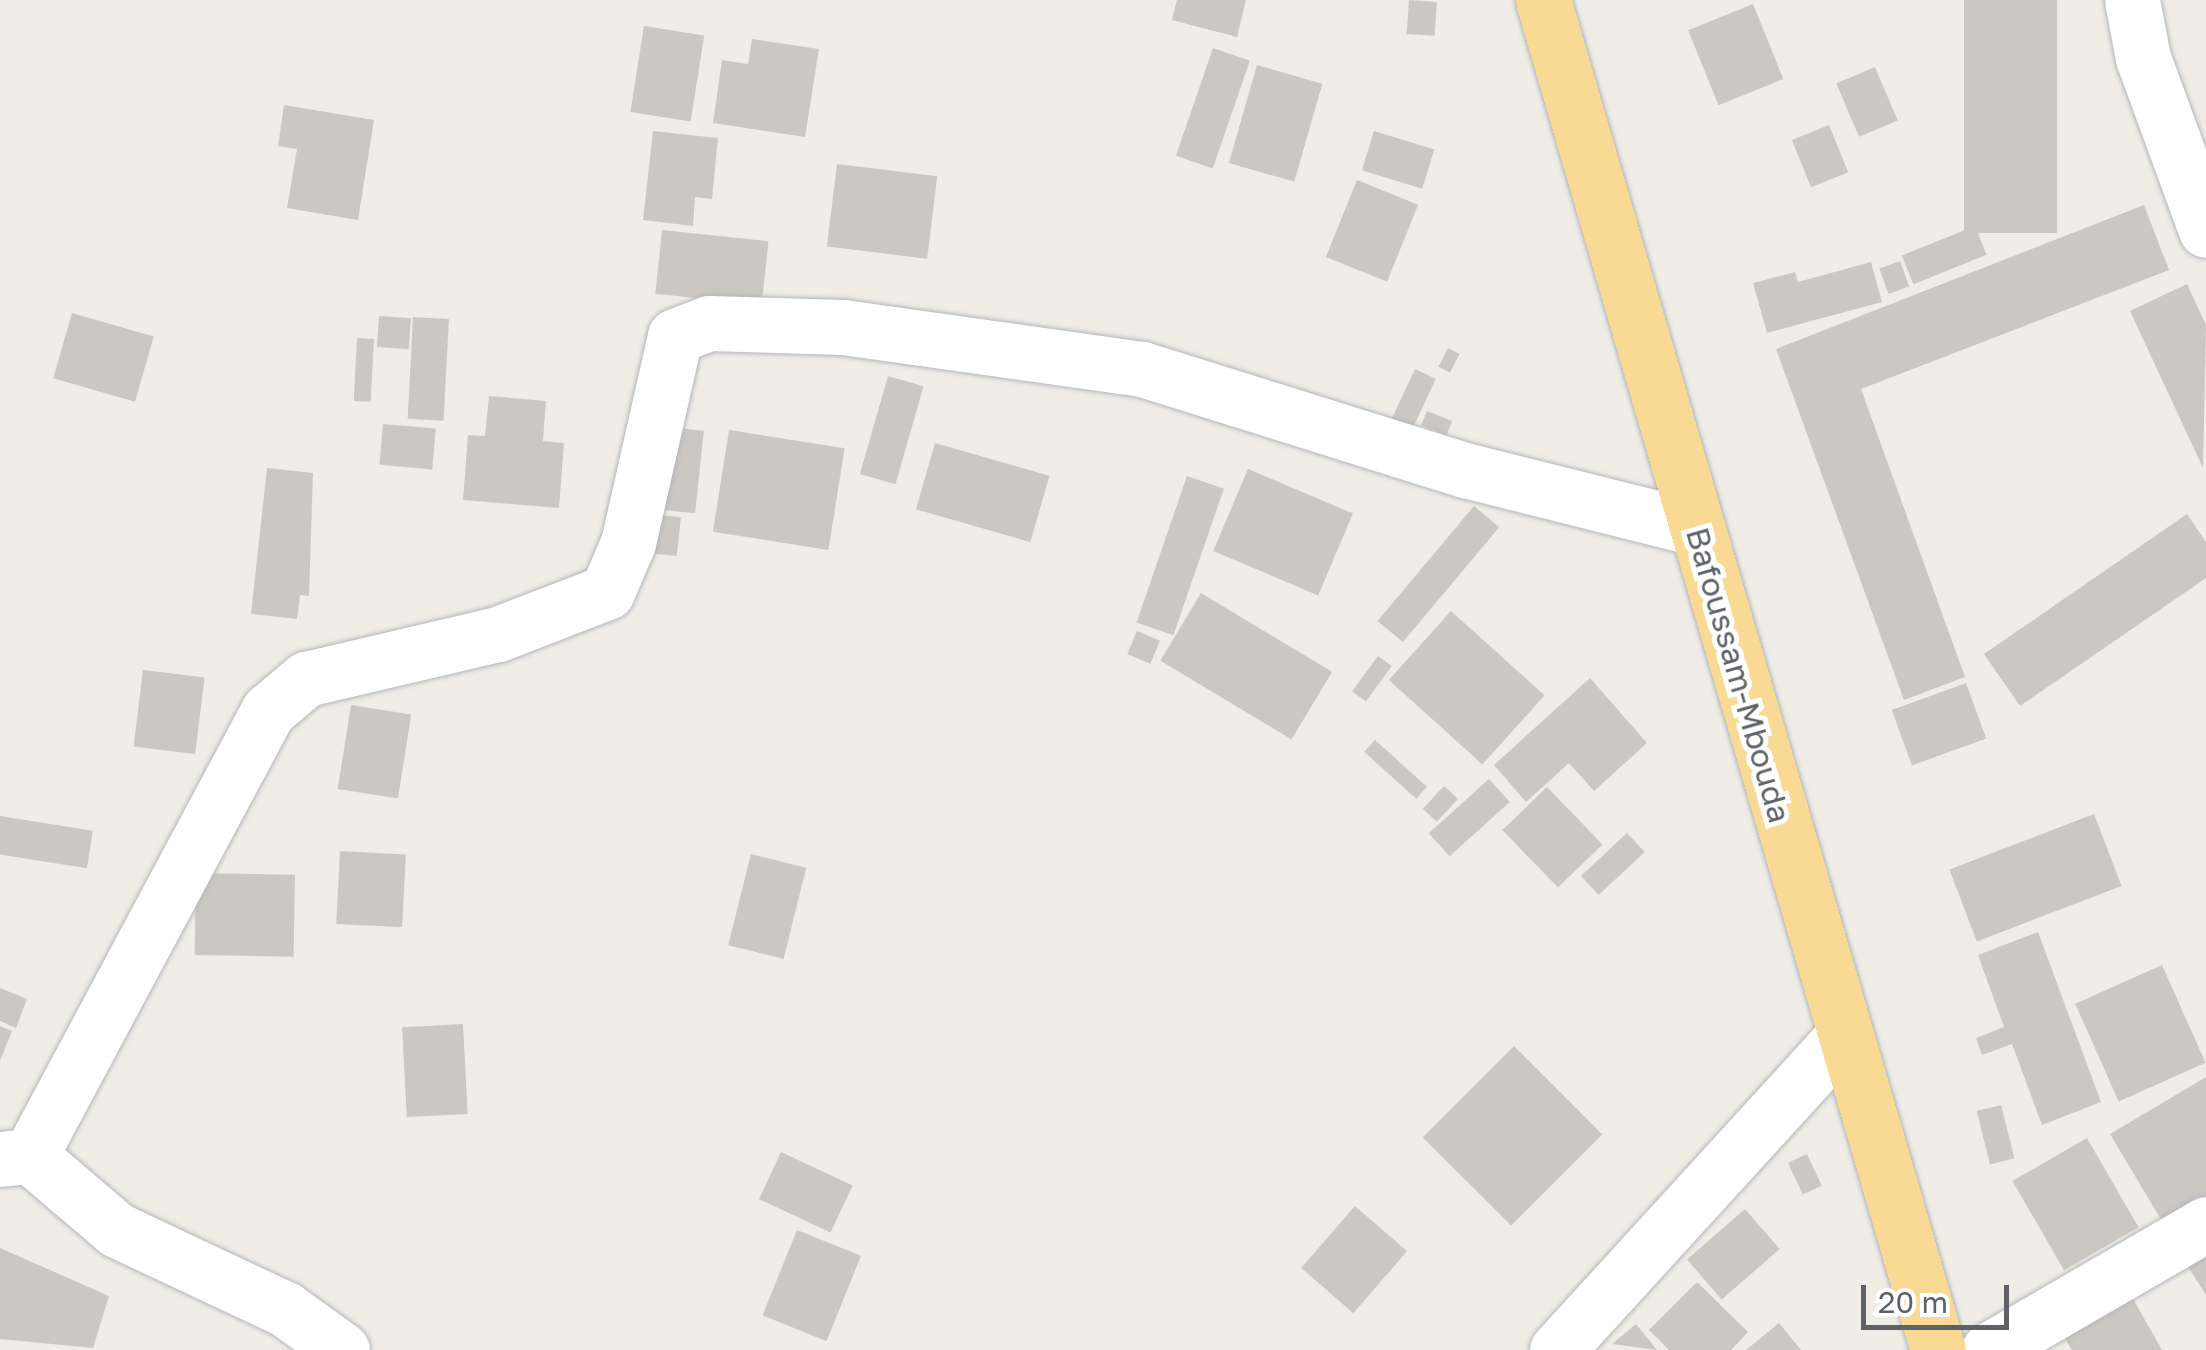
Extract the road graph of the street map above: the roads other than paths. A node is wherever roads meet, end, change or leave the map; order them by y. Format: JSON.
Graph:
{"nodes":[{"id":1,"x":1543,"y":0,"type":"edge"},
{"id":2,"x":2132,"y":0,"type":"edge"},
{"id":3,"x":2206,"y":230,"type":"edge"},
{"id":4,"x":1696,"y":528,"type":"junction"},
{"id":5,"x":1844,"y":1036,"type":"junction"},
{"id":6,"x":15,"y":1158,"type":"edge"},
{"id":7,"x":2206,"y":1224,"type":"edge"},
{"id":8,"x":342,"y":1350,"type":"edge"},
{"id":9,"x":1557,"y":1350,"type":"edge"},
{"id":10,"x":1938,"y":1350,"type":"edge"},
{"id":11,"x":1989,"y":1350,"type":"edge"}],
"edges":[{"from":1,"to":4,"type":"highway","name":"Bafoussam-Mbouda"},
{"from":2,"to":3,"type":"street"},
{"from":4,"to":5,"type":"highway","name":"Bafoussam-Mbouda"},
{"from":4,"to":6,"type":"street"},
{"from":5,"to":9,"type":"street"},
{"from":5,"to":10,"type":"highway","name":"Bafoussam-Mbouda"},
{"from":6,"to":8,"type":"street"},
{"from":7,"to":11,"type":"street"}]}
